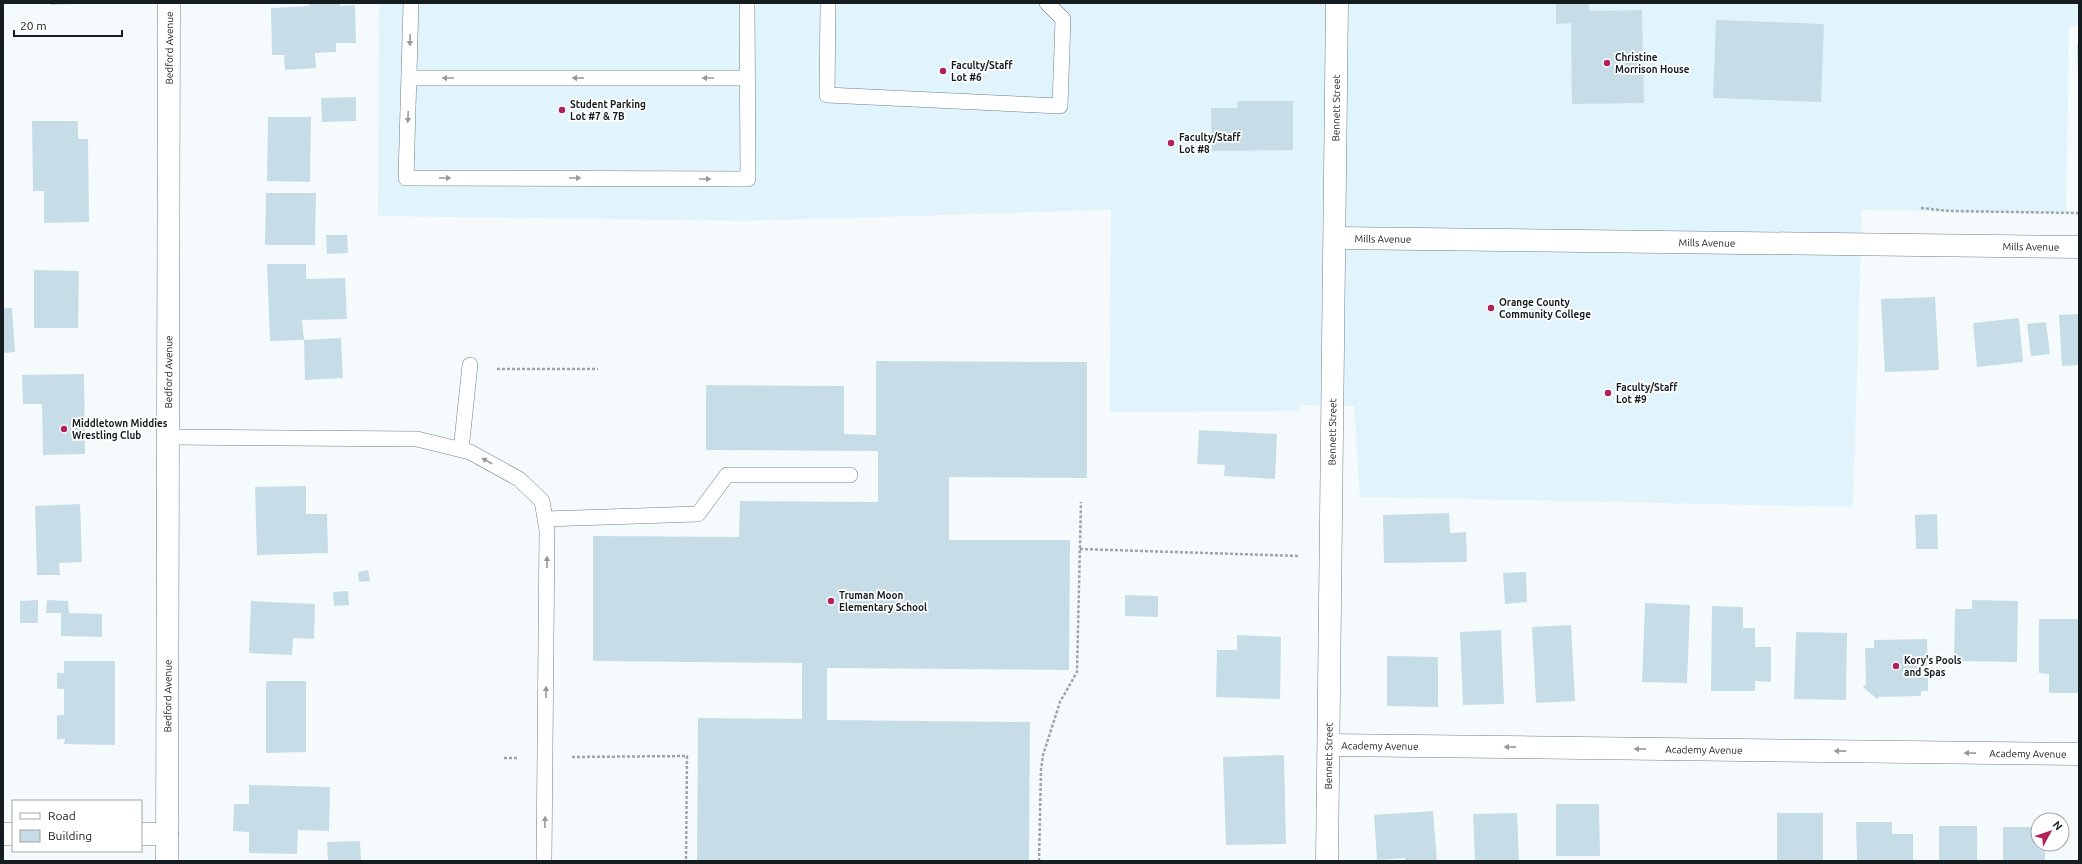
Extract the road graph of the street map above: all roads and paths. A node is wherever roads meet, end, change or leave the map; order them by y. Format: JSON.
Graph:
{"nodes":[{"id":1,"x":169,"y":3,"type":"edge"},
{"id":2,"x":411,"y":3,"type":"edge"},
{"id":3,"x":747,"y":3,"type":"edge"},
{"id":4,"x":828,"y":3,"type":"edge"},
{"id":5,"x":1047,"y":3,"type":"edge"},
{"id":6,"x":1337,"y":3,"type":"edge"},
{"id":7,"x":410,"y":78,"type":"junction"},
{"id":8,"x":747,"y":78,"type":"junction"},
{"id":9,"x":1921,"y":208,"type":"dead end"},
{"id":10,"x":2079,"y":213,"type":"edge"},
{"id":11,"x":1335,"y":238,"type":"junction"},
{"id":12,"x":2079,"y":247,"type":"edge"},
{"id":13,"x":470,"y":365,"type":"dead end"},
{"id":14,"x":494,"y":369,"type":"dead end"},
{"id":15,"x":598,"y":369,"type":"dead end"},
{"id":16,"x":168,"y":438,"type":"junction"},
{"id":17,"x":461,"y":450,"type":"junction"},
{"id":18,"x":850,"y":475,"type":"dead end"},
{"id":19,"x":1081,"y":502,"type":"dead end"},
{"id":20,"x":545,"y":519,"type":"junction"},
{"id":21,"x":1080,"y":549,"type":"junction"},
{"id":22,"x":1305,"y":556,"type":"dead end"},
{"id":23,"x":1329,"y":745,"type":"junction"},
{"id":24,"x":2079,"y":754,"type":"edge"},
{"id":25,"x":504,"y":758,"type":"dead end"},
{"id":26,"x":545,"y":758,"type":"junction"},
{"id":27,"x":142,"y":834,"type":"edge"},
{"id":28,"x":168,"y":834,"type":"junction"},
{"id":29,"x":167,"y":861,"type":"edge"},
{"id":30,"x":544,"y":861,"type":"edge"},
{"id":31,"x":686,"y":861,"type":"edge"},
{"id":32,"x":1039,"y":861,"type":"edge"},
{"id":33,"x":1328,"y":861,"type":"edge"}],
"edges":[{"from":1,"to":16,"type":"street","name":"Bedford Avenue"},
{"from":2,"to":7,"type":"lane","one_way":true},
{"from":3,"to":8,"type":"lane"},
{"from":4,"to":5,"type":"lane"},
{"from":6,"to":11,"type":"street","name":"Bennett Street"},
{"from":8,"to":7,"type":"lane","one_way":true},
{"from":7,"to":8,"type":"lane","one_way":true},
{"from":9,"to":10,"type":"path"},
{"from":11,"to":12,"type":"street","name":"Mills Avenue"},
{"from":11,"to":23,"type":"street","name":"Bennett Street"},
{"from":13,"to":17,"type":"lane"},
{"from":14,"to":15,"type":"path"},
{"from":16,"to":17,"type":"lane"},
{"from":16,"to":28,"type":"street","name":"Bedford Avenue"},
{"from":20,"to":17,"type":"lane","one_way":true},
{"from":18,"to":20,"type":"lane"},
{"from":19,"to":21,"type":"path"},
{"from":26,"to":20,"type":"lane","one_way":true},
{"from":21,"to":22,"type":"path"},
{"from":21,"to":32,"type":"path"},
{"from":24,"to":23,"type":"street","name":"Academy Avenue","one_way":true},
{"from":23,"to":33,"type":"street","name":"Bennett Street"},
{"from":25,"to":26,"type":"path"},
{"from":30,"to":26,"type":"lane","one_way":true},
{"from":26,"to":31,"type":"path"},
{"from":27,"to":28,"type":"street"},
{"from":28,"to":29,"type":"street","name":"Bedford Avenue"}]}
